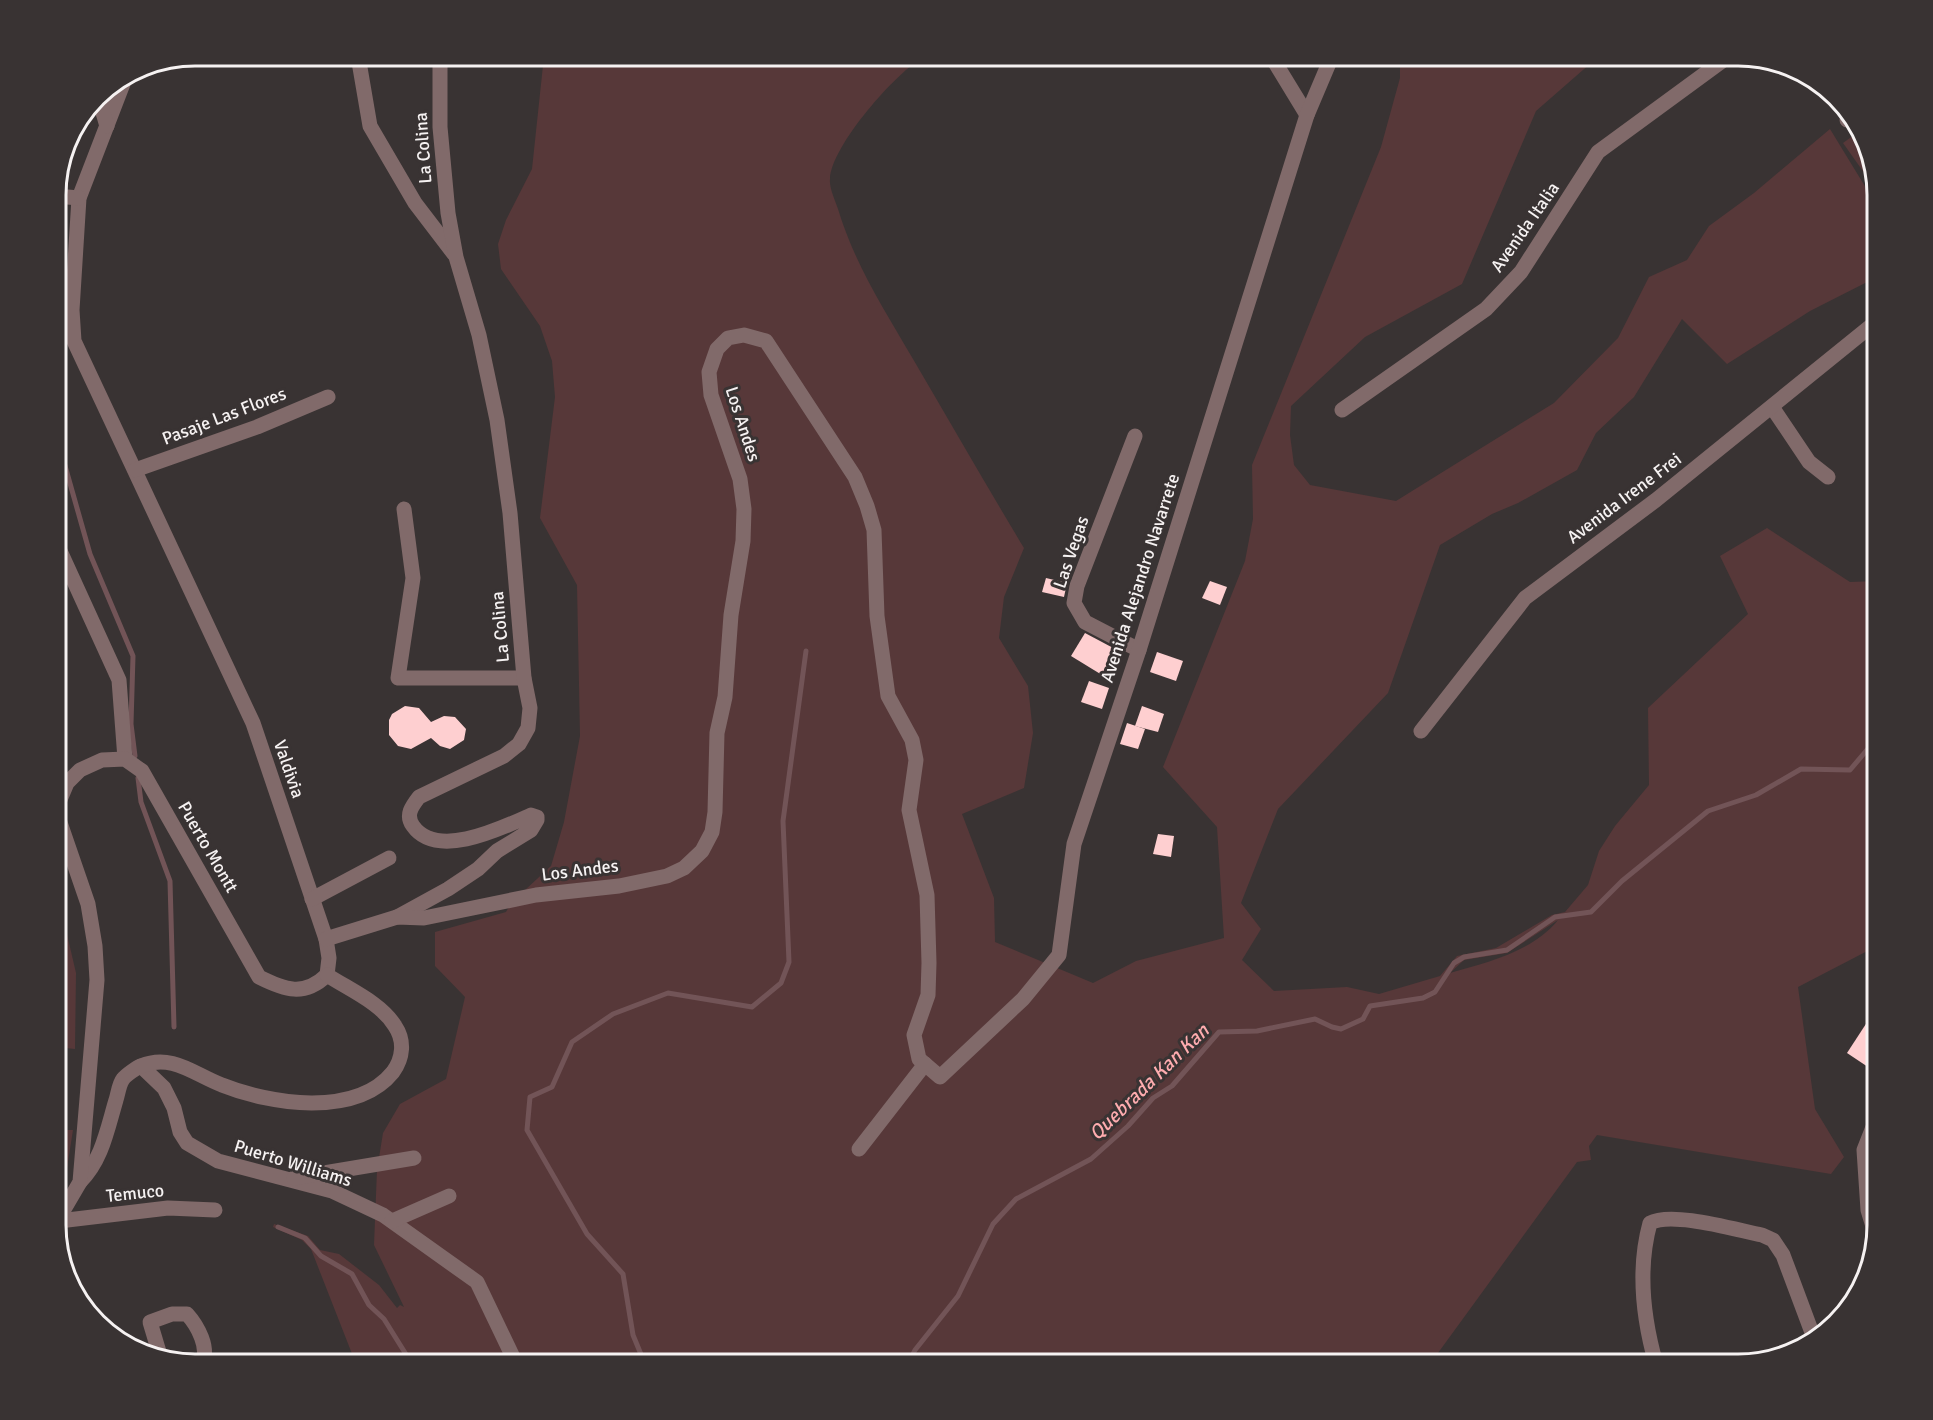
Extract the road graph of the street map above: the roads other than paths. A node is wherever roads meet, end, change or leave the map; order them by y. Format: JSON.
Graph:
{"nodes":[{"id":1,"x":360,"y":66,"type":"edge"},
{"id":2,"x":440,"y":66,"type":"edge"},
{"id":3,"x":1277,"y":66,"type":"edge"},
{"id":4,"x":1328,"y":66,"type":"edge"},
{"id":5,"x":1715,"y":66,"type":"edge"},
{"id":6,"x":121,"y":90,"type":"edge"},
{"id":7,"x":101,"y":107,"type":"edge"},
{"id":8,"x":1307,"y":115,"type":"junction"},
{"id":9,"x":107,"y":126,"type":"junction"},
{"id":10,"x":66,"y":197,"type":"edge"},
{"id":11,"x":79,"y":198,"type":"junction"},
{"id":12,"x":456,"y":257,"type":"junction"},
{"id":13,"x":1867,"y":330,"type":"edge"},
{"id":14,"x":328,"y":397,"type":"dead end"},
{"id":15,"x":1772,"y":407,"type":"junction"},
{"id":16,"x":1342,"y":410,"type":"dead end"},
{"id":17,"x":1135,"y":436,"type":"dead end"},
{"id":18,"x":135,"y":470,"type":"junction"},
{"id":19,"x":1828,"y":477,"type":"dead end"},
{"id":20,"x":404,"y":509,"type":"dead end"},
{"id":21,"x":66,"y":564,"type":"edge"},
{"id":22,"x":1139,"y":650,"type":"junction"},
{"id":23,"x":524,"y":678,"type":"junction"},
{"id":24,"x":1421,"y":731,"type":"dead end"},
{"id":25,"x":125,"y":759,"type":"junction"},
{"id":26,"x":66,"y":785,"type":"edge"},
{"id":27,"x":66,"y":839,"type":"edge"},
{"id":28,"x":388,"y":858,"type":"dead end"},
{"id":29,"x":312,"y":899,"type":"junction"},
{"id":30,"x":397,"y":917,"type":"junction"},
{"id":31,"x":326,"y":939,"type":"junction"},
{"id":32,"x":327,"y":975,"type":"junction"},
{"id":33,"x":925,"y":1064,"type":"junction"},
{"id":34,"x":141,"y":1066,"type":"junction"},
{"id":35,"x":940,"y":1077,"type":"joint"},
{"id":36,"x":1867,"y":1143,"type":"edge"},
{"id":37,"x":859,"y":1149,"type":"dead end"},
{"id":38,"x":414,"y":1158,"type":"dead end"},
{"id":39,"x":285,"y":1179,"type":"junction"},
{"id":40,"x":80,"y":1182,"type":"junction"},
{"id":41,"x":1867,"y":1186,"type":"edge"},
{"id":42,"x":449,"y":1196,"type":"dead end"},
{"id":43,"x":66,"y":1206,"type":"edge"},
{"id":44,"x":215,"y":1210,"type":"dead end"},
{"id":45,"x":66,"y":1221,"type":"edge"},
{"id":46,"x":392,"y":1221,"type":"junction"},
{"id":47,"x":1811,"y":1331,"type":"edge"},
{"id":48,"x":158,"y":1349,"type":"edge"},
{"id":49,"x":204,"y":1354,"type":"edge"},
{"id":50,"x":512,"y":1354,"type":"edge"},
{"id":51,"x":1653,"y":1354,"type":"edge"}],
"edges":[{"from":1,"to":12,"type":"street"},
{"from":2,"to":12,"type":"street","name":"La Colina"},
{"from":3,"to":8,"type":"street"},
{"from":4,"to":8,"type":"street","name":"Avenida Alejandro Navarrete"},
{"from":5,"to":16,"type":"street","name":"Avenida Italia"},
{"from":6,"to":9,"type":"street","name":"Valdivia"},
{"from":7,"to":9,"type":"street"},
{"from":8,"to":22,"type":"street","name":"Avenida Alejandro Navarrete"},
{"from":9,"to":11,"type":"street","name":"Valdivia"},
{"from":10,"to":11,"type":"street"},
{"from":11,"to":18,"type":"street","name":"Valdivia"},
{"from":12,"to":23,"type":"street","name":"La Colina"},
{"from":13,"to":15,"type":"street","name":"Avenida Irene Frei"},
{"from":14,"to":18,"type":"street","name":"Pasaje Las Flores"},
{"from":15,"to":19,"type":"street"},
{"from":15,"to":24,"type":"street","name":"Avenida Irene Frei"},
{"from":17,"to":22,"type":"street","name":"Las Vegas"},
{"from":18,"to":29,"type":"street","name":"Valdivia"},
{"from":20,"to":23,"type":"street"},
{"from":21,"to":25,"type":"street"},
{"from":22,"to":35,"type":"street","name":"Avenida Alejandro Navarrete"},
{"from":23,"to":30,"type":"street","name":"La Colina"},
{"from":25,"to":26,"type":"street"},
{"from":25,"to":32,"type":"street","name":"Puerto Montt"},
{"from":27,"to":40,"type":"street"},
{"from":28,"to":29,"type":"street"},
{"from":29,"to":31,"type":"street","name":"Valdivia"},
{"from":30,"to":31,"type":"street","name":"Los Andes"},
{"from":30,"to":33,"type":"street","name":"Los Andes"},
{"from":31,"to":32,"type":"street","name":"Valdivia"},
{"from":32,"to":34,"type":"street"},
{"from":33,"to":35,"type":"street","name":"Los Andes"},
{"from":33,"to":37,"type":"street"},
{"from":34,"to":39,"type":"street","name":"Puerto Williams"},
{"from":34,"to":40,"type":"street"},
{"from":36,"to":41,"type":"street"},
{"from":38,"to":39,"type":"street"},
{"from":39,"to":46,"type":"street","name":"Puerto Williams"},
{"from":40,"to":43,"type":"street"},
{"from":42,"to":46,"type":"street"},
{"from":44,"to":45,"type":"street","name":"Temuco"},
{"from":46,"to":50,"type":"street","name":"Puerto Williams"},
{"from":47,"to":51,"type":"street"},
{"from":48,"to":49,"type":"street"}]}
